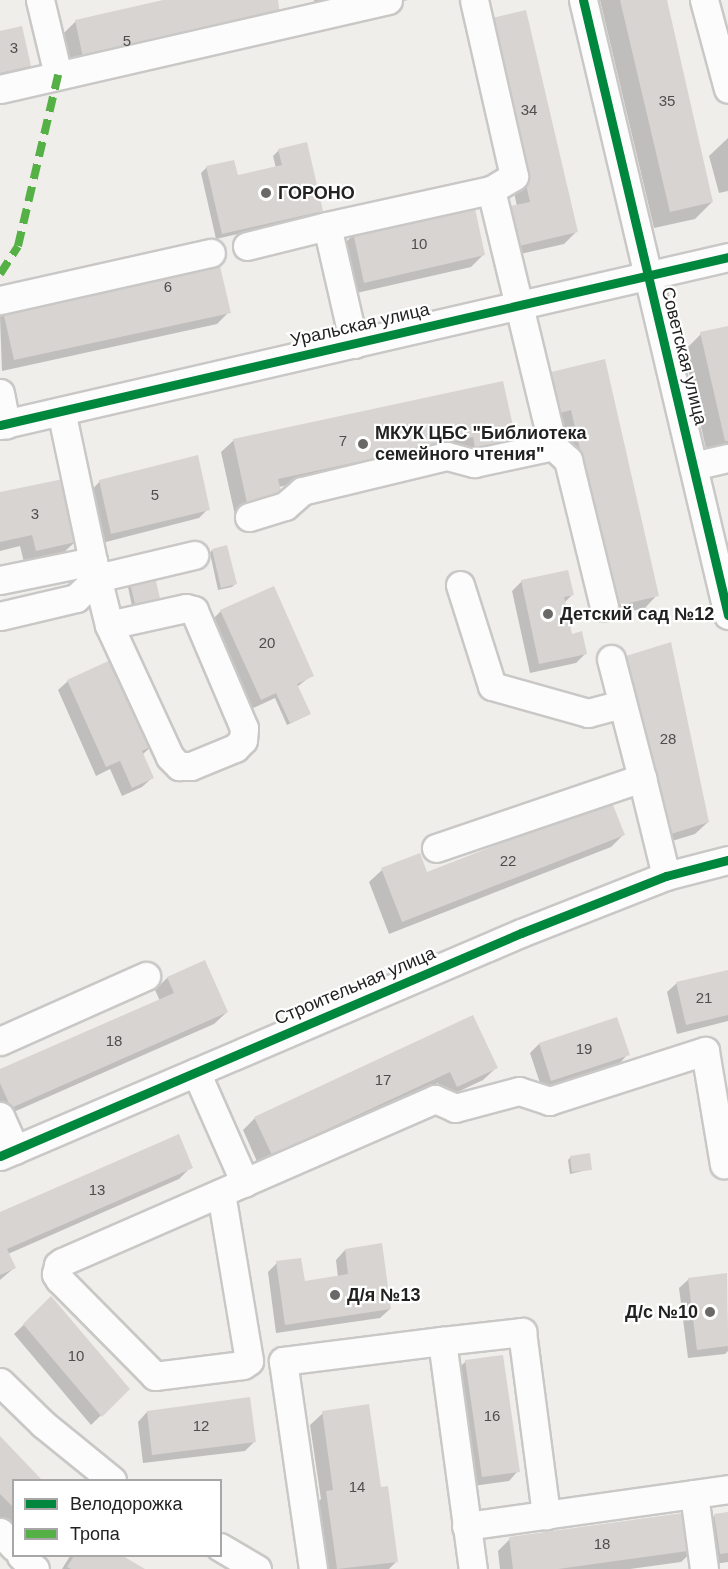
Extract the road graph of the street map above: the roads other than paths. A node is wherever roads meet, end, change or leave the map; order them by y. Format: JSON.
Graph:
{"nodes":[{"id":1,"x":40,"y":0,"type":"edge"},
{"id":2,"x":388,"y":0,"type":"edge"},
{"id":3,"x":474,"y":0,"type":"edge"},
{"id":4,"x":583,"y":0,"type":"edge"},
{"id":5,"x":704,"y":0,"type":"edge"},
{"id":6,"x":58,"y":75,"type":"junction"},
{"id":7,"x":0,"y":88,"type":"edge"},
{"id":8,"x":728,"y":89,"type":"edge"},
{"id":9,"x":491,"y":190,"type":"junction"},
{"id":10,"x":327,"y":226,"type":"junction"},
{"id":11,"x":247,"y":246,"type":"dead end"},
{"id":12,"x":211,"y":253,"type":"dead end"},
{"id":13,"x":728,"y":257,"type":"edge"},
{"id":14,"x":647,"y":276,"type":"junction"},
{"id":15,"x":0,"y":300,"type":"edge"},
{"id":16,"x":520,"y":306,"type":"junction"},
{"id":17,"x":354,"y":344,"type":"junction"},
{"id":18,"x":0,"y":393,"type":"edge"},
{"id":19,"x":61,"y":411,"type":"junction"},
{"id":20,"x":3,"y":424,"type":"edge"},
{"id":21,"x":553,"y":446,"type":"junction"},
{"id":22,"x":728,"y":458,"type":"edge"},
{"id":23,"x":693,"y":466,"type":"junction"},
{"id":24,"x":249,"y":517,"type":"dead end"},
{"id":25,"x":194,"y":555,"type":"dead end"},
{"id":26,"x":95,"y":570,"type":"junction"},
{"id":27,"x":0,"y":580,"type":"edge"},
{"id":28,"x":460,"y":585,"type":"dead end"},
{"id":29,"x":604,"y":607,"type":"dead end"},
{"id":30,"x":728,"y":615,"type":"edge"},
{"id":31,"x":0,"y":616,"type":"edge"},
{"id":32,"x":109,"y":625,"type":"junction"},
{"id":33,"x":611,"y":659,"type":"dead end"},
{"id":34,"x":622,"y":704,"type":"junction"},
{"id":35,"x":642,"y":778,"type":"junction"},
{"id":36,"x":436,"y":848,"type":"dead end"},
{"id":37,"x":728,"y":860,"type":"edge"},
{"id":38,"x":666,"y":876,"type":"junction"},
{"id":39,"x":146,"y":976,"type":"dead end"},
{"id":40,"x":0,"y":1041,"type":"edge"},
{"id":41,"x":196,"y":1072,"type":"junction"},
{"id":42,"x":0,"y":1116,"type":"edge"},
{"id":43,"x":8,"y":1153,"type":"edge"},
{"id":44,"x":724,"y":1164,"type":"dead end"},
{"id":45,"x":233,"y":1188,"type":"junction"},
{"id":46,"x":442,"y":1341,"type":"junction"},
{"id":47,"x":0,"y":1382,"type":"edge"},
{"id":48,"x":103,"y":1478,"type":"edge"},
{"id":49,"x":728,"y":1489,"type":"edge"},
{"id":50,"x":694,"y":1494,"type":"junction"},
{"id":51,"x":546,"y":1515,"type":"junction"},
{"id":52,"x":466,"y":1526,"type":"junction"},
{"id":53,"x":0,"y":1532,"type":"edge"},
{"id":54,"x":12,"y":1545,"type":"edge"},
{"id":55,"x":222,"y":1548,"type":"edge"},
{"id":56,"x":257,"y":1569,"type":"edge"},
{"id":57,"x":313,"y":1569,"type":"edge"},
{"id":58,"x":473,"y":1569,"type":"edge"},
{"id":59,"x":704,"y":1569,"type":"edge"}],
"edges":[{"from":1,"to":6,"type":"street"},
{"from":2,"to":6,"type":"street"},
{"from":3,"to":9,"type":"street"},
{"from":4,"to":14,"type":"street","name":"Советская улица"},
{"from":5,"to":8,"type":"street"},
{"from":6,"to":7,"type":"street"},
{"from":9,"to":10,"type":"street"},
{"from":9,"to":16,"type":"street"},
{"from":10,"to":11,"type":"street"},
{"from":10,"to":17,"type":"street"},
{"from":12,"to":15,"type":"street"},
{"from":13,"to":14,"type":"street","name":"Уральская улица"},
{"from":14,"to":16,"type":"street","name":"Уральская улица"},
{"from":14,"to":23,"type":"street","name":"Советская улица"},
{"from":16,"to":17,"type":"street","name":"Уральская улица"},
{"from":16,"to":21,"type":"street"},
{"from":17,"to":19,"type":"street","name":"Уральская улица"},
{"from":18,"to":20,"type":"street"},
{"from":19,"to":20,"type":"street","name":"Уральская улица"},
{"from":19,"to":26,"type":"street"},
{"from":21,"to":24,"type":"street"},
{"from":21,"to":29,"type":"street"},
{"from":22,"to":23,"type":"street"},
{"from":23,"to":30,"type":"street","name":"Советская улица"},
{"from":25,"to":26,"type":"street"},
{"from":26,"to":27,"type":"street"},
{"from":26,"to":31,"type":"street"},
{"from":26,"to":32,"type":"street"},
{"from":28,"to":34,"type":"street"},
{"from":32,"to":32,"type":"street"},
{"from":33,"to":34,"type":"street"},
{"from":34,"to":35,"type":"street"},
{"from":35,"to":36,"type":"street"},
{"from":35,"to":38,"type":"street"},
{"from":37,"to":38,"type":"street","name":"Строительная улица"},
{"from":38,"to":41,"type":"street","name":"Строительная улица"},
{"from":39,"to":40,"type":"street"},
{"from":41,"to":43,"type":"street","name":"Строительная улица"},
{"from":41,"to":45,"type":"street"},
{"from":42,"to":43,"type":"street"},
{"from":44,"to":45,"type":"street"},
{"from":45,"to":45,"type":"street"},
{"from":46,"to":51,"type":"street"},
{"from":46,"to":52,"type":"street"},
{"from":46,"to":57,"type":"street"},
{"from":47,"to":48,"type":"street"},
{"from":49,"to":50,"type":"street"},
{"from":50,"to":51,"type":"street"},
{"from":50,"to":59,"type":"street"},
{"from":51,"to":52,"type":"street"},
{"from":52,"to":58,"type":"street"},
{"from":53,"to":54,"type":"street"},
{"from":55,"to":56,"type":"street"}]}
